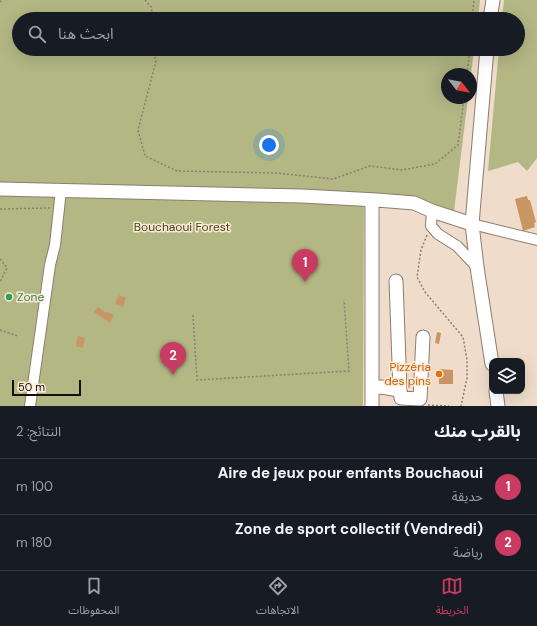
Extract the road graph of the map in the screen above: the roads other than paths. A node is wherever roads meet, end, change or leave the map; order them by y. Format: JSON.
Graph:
{"nodes":[{"id":1,"x":493,"y":0,"type":"edge"},
{"id":2,"x":491,"y":12,"type":"edge"},
{"id":3,"x":486,"y":56,"type":"edge"},
{"id":4,"x":0,"y":189,"type":"edge"},
{"id":5,"x":61,"y":190,"type":"junction"},
{"id":6,"x":372,"y":200,"type":"junction"},
{"id":7,"x":432,"y":211,"type":"junction"},
{"id":8,"x":472,"y":224,"type":"junction"},
{"id":9,"x":537,"y":240,"type":"edge"},
{"id":10,"x":477,"y":266,"type":"junction"},
{"id":11,"x":396,"y":281,"type":"dead end"},
{"id":12,"x":423,"y":337,"type":"dead end"},
{"id":13,"x":491,"y":358,"type":"edge"},
{"id":14,"x":372,"y":388,"type":"junction"},
{"id":15,"x":400,"y":390,"type":"junction"},
{"id":16,"x":496,"y":394,"type":"edge"},
{"id":17,"x":30,"y":406,"type":"edge"},
{"id":18,"x":372,"y":406,"type":"edge"},
{"id":19,"x":498,"y":406,"type":"edge"}],
"edges":[{"from":1,"to":2,"type":"street"},
{"from":3,"to":8,"type":"street"},
{"from":4,"to":5,"type":"street"},
{"from":5,"to":6,"type":"street"},
{"from":5,"to":17,"type":"street"},
{"from":6,"to":7,"type":"street"},
{"from":6,"to":14,"type":"street"},
{"from":7,"to":8,"type":"street"},
{"from":7,"to":10,"type":"street"},
{"from":8,"to":9,"type":"street"},
{"from":8,"to":10,"type":"street"},
{"from":10,"to":13,"type":"street"},
{"from":11,"to":15,"type":"street"},
{"from":12,"to":15,"type":"street"},
{"from":14,"to":15,"type":"street"},
{"from":14,"to":18,"type":"street"},
{"from":16,"to":19,"type":"street"}]}
